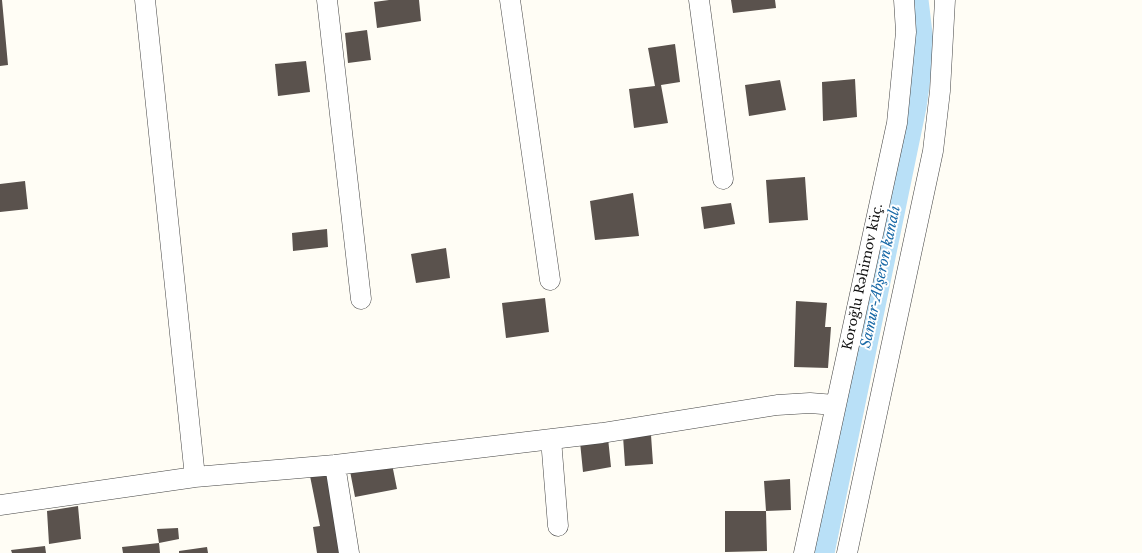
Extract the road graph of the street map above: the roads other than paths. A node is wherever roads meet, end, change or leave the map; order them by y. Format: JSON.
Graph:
{"nodes":[{"id":1,"x":145,"y":0,"type":"edge"},
{"id":2,"x":327,"y":0,"type":"edge"},
{"id":3,"x":510,"y":0,"type":"edge"},
{"id":4,"x":699,"y":0,"type":"edge"},
{"id":5,"x":904,"y":0,"type":"edge"},
{"id":6,"x":945,"y":0,"type":"edge"},
{"id":7,"x":724,"y":179,"type":"dead end"},
{"id":8,"x":550,"y":280,"type":"dead end"},
{"id":9,"x":361,"y":299,"type":"dead end"},
{"id":10,"x":835,"y":405,"type":"junction"},
{"id":11,"x":551,"y":439,"type":"junction"},
{"id":12,"x":334,"y":465,"type":"junction"},
{"id":13,"x":195,"y":477,"type":"junction"},
{"id":14,"x":0,"y":506,"type":"edge"},
{"id":15,"x":558,"y":526,"type":"dead end"},
{"id":16,"x":349,"y":553,"type":"edge"},
{"id":17,"x":804,"y":553,"type":"edge"},
{"id":18,"x":847,"y":553,"type":"edge"}],
"edges":[{"from":1,"to":13,"type":"street"},
{"from":2,"to":9,"type":"street"},
{"from":3,"to":8,"type":"street"},
{"from":4,"to":7,"type":"street"},
{"from":5,"to":10,"type":"street","name":"Koroğlu Rəhimov küç."},
{"from":6,"to":18,"type":"street"},
{"from":10,"to":11,"type":"street"},
{"from":10,"to":17,"type":"street","name":"Koroğlu Rəhimov küç."},
{"from":11,"to":12,"type":"street"},
{"from":11,"to":15,"type":"street"},
{"from":12,"to":13,"type":"street"},
{"from":12,"to":16,"type":"street"},
{"from":13,"to":14,"type":"street"}]}
